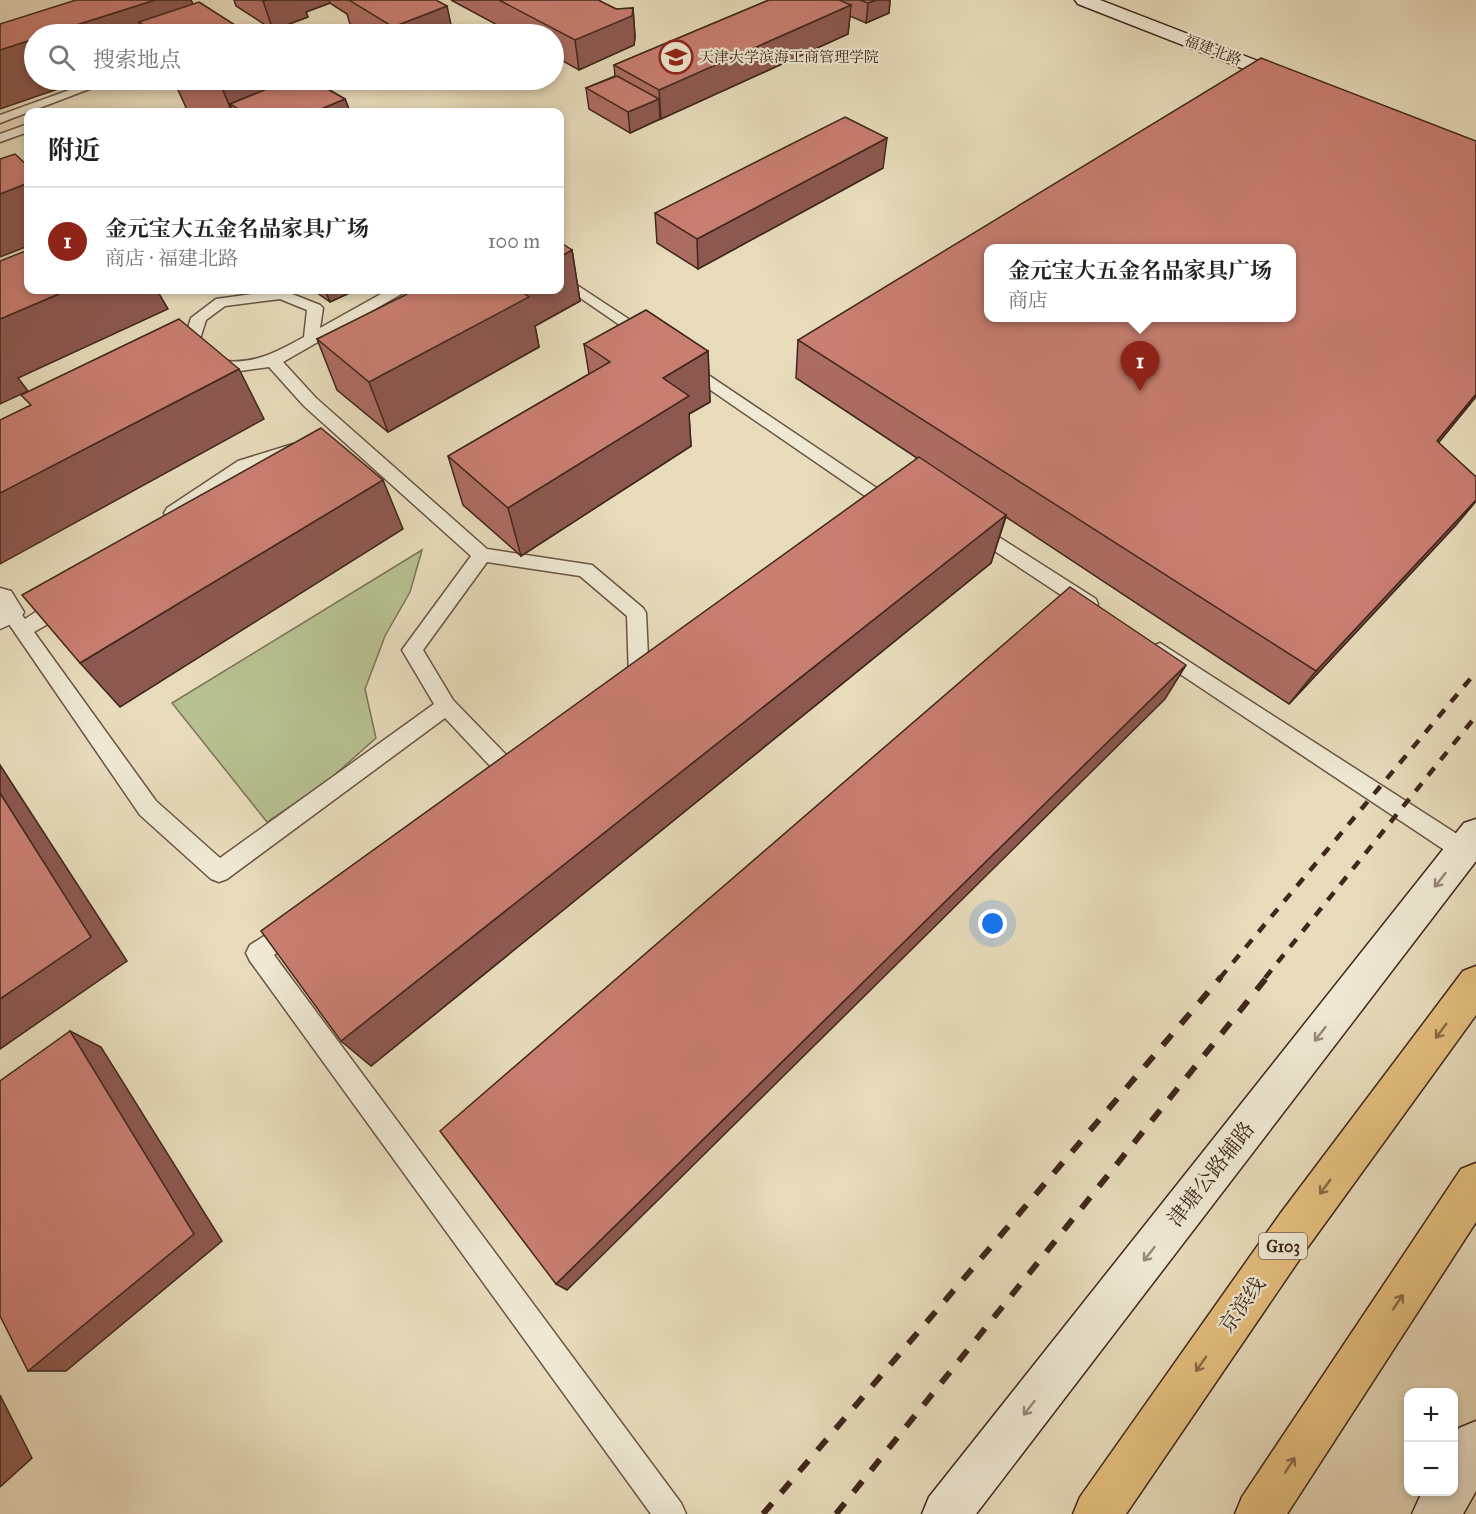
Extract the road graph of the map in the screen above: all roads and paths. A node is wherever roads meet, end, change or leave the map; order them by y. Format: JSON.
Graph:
{"nodes":[{"id":1,"x":1084,"y":0,"type":"edge"},
{"id":2,"x":1312,"y":89,"type":"edge"},
{"id":3,"x":80,"y":90,"type":"edge"},
{"id":4,"x":30,"y":108,"type":"edge"},
{"id":5,"x":24,"y":110,"type":"edge"},
{"id":6,"x":0,"y":119,"type":"edge"},
{"id":7,"x":24,"y":129,"type":"edge"},
{"id":8,"x":0,"y":138,"type":"edge"},
{"id":9,"x":564,"y":281,"type":"edge"},
{"id":10,"x":211,"y":294,"type":"edge"},
{"id":11,"x":391,"y":294,"type":"edge"},
{"id":12,"x":221,"y":302,"type":"junction"},
{"id":13,"x":311,"y":339,"type":"junction"},
{"id":14,"x":273,"y":362,"type":"junction"},
{"id":15,"x":345,"y":433,"type":"junction"},
{"id":16,"x":868,"y":516,"type":"edge"},
{"id":17,"x":958,"y":518,"type":"edge"},
{"id":18,"x":160,"y":522,"type":"edge"},
{"id":19,"x":482,"y":555,"type":"junction"},
{"id":20,"x":80,"y":592,"type":"edge"},
{"id":21,"x":8,"y":614,"type":"edge"},
{"id":22,"x":1104,"y":614,"type":"edge"},
{"id":23,"x":1142,"y":639,"type":"edge"},
{"id":24,"x":658,"y":664,"type":"edge"},
{"id":25,"x":639,"y":678,"type":"junction"},
{"id":26,"x":621,"y":691,"type":"edge"},
{"id":27,"x":446,"y":706,"type":"junction"},
{"id":28,"x":479,"y":792,"type":"edge"},
{"id":29,"x":1470,"y":842,"type":"edge"},
{"id":30,"x":306,"y":918,"type":"edge"},
{"id":31,"x":1476,"y":984,"type":"edge"},
{"id":32,"x":1476,"y":1184,"type":"edge"},
{"id":33,"x":1476,"y":1445,"type":"edge"},
{"id":34,"x":1458,"y":1476,"type":"edge"},
{"id":35,"x":1446,"y":1496,"type":"edge"},
{"id":36,"x":670,"y":1514,"type":"edge"},
{"id":37,"x":946,"y":1514,"type":"edge"},
{"id":38,"x":1097,"y":1514,"type":"edge"},
{"id":39,"x":1259,"y":1514,"type":"edge"},
{"id":40,"x":1436,"y":1514,"type":"edge"}],
"edges":[{"from":1,"to":2,"type":"main road","name":"福建北路"},
{"from":3,"to":4,"type":"lane"},
{"from":5,"to":6,"type":"lane"},
{"from":7,"to":8,"type":"lane"},
{"from":9,"to":16,"type":"lane"},
{"from":10,"to":12,"type":"lane"},
{"from":11,"to":13,"type":"lane"},
{"from":12,"to":13,"type":"lane"},
{"from":12,"to":14,"type":"lane"},
{"from":13,"to":14,"type":"lane"},
{"from":14,"to":15,"type":"lane"},
{"from":15,"to":18,"type":"lane"},
{"from":15,"to":19,"type":"lane"},
{"from":17,"to":22,"type":"lane"},
{"from":19,"to":25,"type":"lane"},
{"from":19,"to":27,"type":"lane"},
{"from":20,"to":21,"type":"lane"},
{"from":21,"to":27,"type":"lane"},
{"from":23,"to":29,"type":"lane"},
{"from":24,"to":25,"type":"lane"},
{"from":25,"to":26,"type":"lane"},
{"from":27,"to":28,"type":"lane"},
{"from":29,"to":37,"type":"main road","name":"津塘公路辅路","one_way":true},
{"from":30,"to":36,"type":"lane"},
{"from":31,"to":38,"type":"highway","name":"京滨线","number":"G103","one_way":true},
{"from":39,"to":32,"type":"highway","one_way":true},
{"from":33,"to":34,"type":"main road"},
{"from":35,"to":40,"type":"main road"}]}
